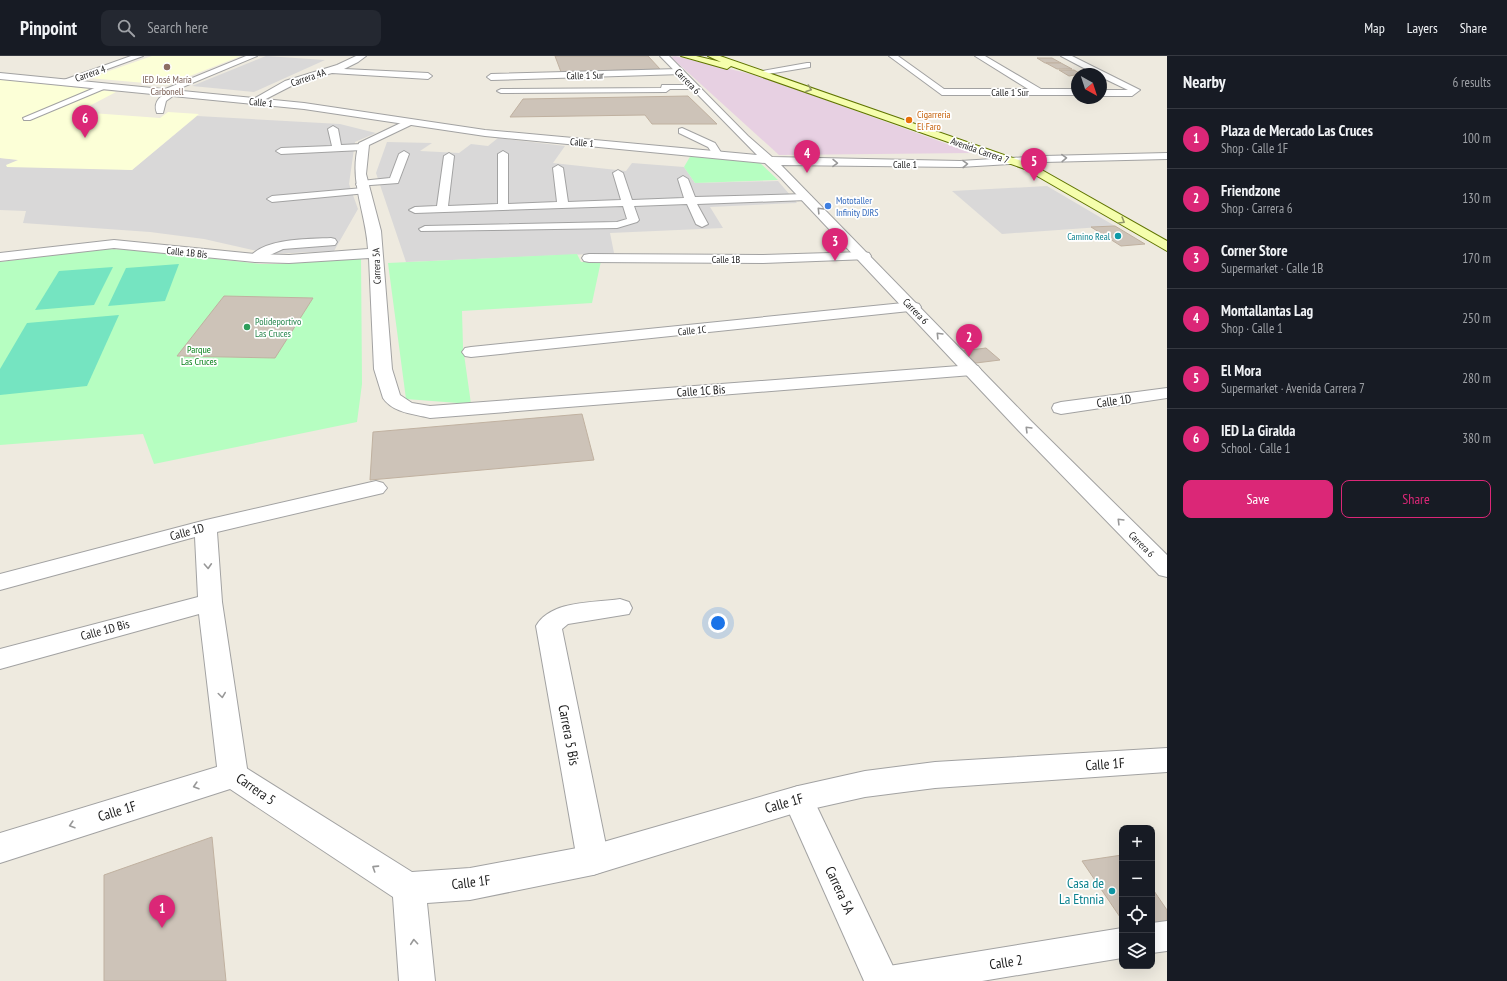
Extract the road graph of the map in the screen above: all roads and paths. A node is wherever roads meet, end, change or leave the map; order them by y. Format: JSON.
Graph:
{"nodes":[{"id":1,"x":139,"y":56,"type":"edge"},
{"id":2,"x":252,"y":56,"type":"edge"},
{"id":3,"x":362,"y":56,"type":"edge"},
{"id":4,"x":664,"y":56,"type":"edge"},
{"id":5,"x":685,"y":56,"type":"edge"},
{"id":6,"x":712,"y":56,"type":"edge"},
{"id":7,"x":893,"y":56,"type":"edge"},
{"id":8,"x":979,"y":56,"type":"edge"},
{"id":9,"x":1065,"y":56,"type":"edge"},
{"id":10,"x":807,"y":65,"type":"dead end"},
{"id":11,"x":1090,"y":68,"type":"edge"},
{"id":12,"x":328,"y":70,"type":"junction"},
{"id":13,"x":679,"y":72,"type":"junction"},
{"id":14,"x":767,"y":74,"type":"junction"},
{"id":15,"x":0,"y":76,"type":"edge"},
{"id":16,"x":428,"y":76,"type":"dead end"},
{"id":17,"x":1107,"y":76,"type":"edge"},
{"id":18,"x":491,"y":77,"type":"dead end"},
{"id":19,"x":63,"y":82,"type":"junction"},
{"id":20,"x":107,"y":86,"type":"junction"},
{"id":21,"x":693,"y":86,"type":"junction"},
{"id":22,"x":501,"y":91,"type":"dead end"},
{"id":23,"x":168,"y":92,"type":"junction"},
{"id":24,"x":1039,"y":92,"type":"junction"},
{"id":25,"x":1071,"y":92,"type":"edge"},
{"id":26,"x":1107,"y":92,"type":"edge"},
{"id":27,"x":255,"y":101,"type":"junction"},
{"id":28,"x":160,"y":111,"type":"dead end"},
{"id":29,"x":27,"y":118,"type":"dead end"},
{"id":30,"x":409,"y":122,"type":"junction"},
{"id":31,"x":333,"y":129,"type":"dead end"},
{"id":32,"x":682,"y":131,"type":"dead end"},
{"id":33,"x":362,"y":147,"type":"junction"},
{"id":34,"x":337,"y":148,"type":"junction"},
{"id":35,"x":281,"y":151,"type":"dead end"},
{"id":36,"x":404,"y":154,"type":"dead end"},
{"id":37,"x":503,"y":154,"type":"dead end"},
{"id":38,"x":718,"y":154,"type":"junction"},
{"id":39,"x":449,"y":156,"type":"dead end"},
{"id":40,"x":1167,"y":156,"type":"edge"},
{"id":41,"x":768,"y":160,"type":"junction"},
{"id":42,"x":1012,"y":161,"type":"junction"},
{"id":43,"x":558,"y":168,"type":"dead end"},
{"id":44,"x":618,"y":174,"type":"dead end"},
{"id":45,"x":683,"y":179,"type":"dead end"},
{"id":46,"x":362,"y":188,"type":"junction"},
{"id":47,"x":754,"y":188,"type":"dead end"},
{"id":48,"x":807,"y":197,"type":"junction"},
{"id":49,"x":760,"y":198,"type":"junction"},
{"id":50,"x":272,"y":199,"type":"dead end"},
{"id":51,"x":690,"y":200,"type":"junction"},
{"id":52,"x":627,"y":203,"type":"junction"},
{"id":53,"x":563,"y":205,"type":"junction"},
{"id":54,"x":503,"y":207,"type":"junction"},
{"id":55,"x":442,"y":209,"type":"junction"},
{"id":56,"x":415,"y":210,"type":"dead end"},
{"id":57,"x":702,"y":224,"type":"dead end"},
{"id":58,"x":425,"y":229,"type":"dead end"},
{"id":59,"x":374,"y":231,"type":"junction"},
{"id":60,"x":331,"y":242,"type":"dead end"},
{"id":61,"x":1167,"y":247,"type":"edge"},
{"id":62,"x":375,"y":253,"type":"junction"},
{"id":63,"x":333,"y":256,"type":"junction"},
{"id":64,"x":864,"y":256,"type":"junction"},
{"id":65,"x":0,"y":257,"type":"edge"},
{"id":66,"x":255,"y":258,"type":"junction"},
{"id":67,"x":589,"y":258,"type":"dead end"},
{"id":68,"x":913,"y":308,"type":"junction"},
{"id":69,"x":471,"y":352,"type":"dead end"},
{"id":70,"x":972,"y":370,"type":"junction"},
{"id":71,"x":1167,"y":393,"type":"edge"},
{"id":72,"x":1062,"y":408,"type":"dead end"},
{"id":73,"x":430,"y":412,"type":"joint"},
{"id":74,"x":376,"y":488,"type":"dead end"},
{"id":75,"x":206,"y":527,"type":"junction"},
{"id":76,"x":1167,"y":569,"type":"edge"},
{"id":77,"x":0,"y":582,"type":"edge"},
{"id":78,"x":210,"y":602,"type":"junction"},
{"id":79,"x":620,"y":608,"type":"dead end"},
{"id":80,"x":0,"y":659,"type":"edge"},
{"id":81,"x":1167,"y":760,"type":"edge"},
{"id":82,"x":233,"y":775,"type":"junction"},
{"id":83,"x":798,"y":799,"type":"junction"},
{"id":84,"x":0,"y":848,"type":"edge"},
{"id":85,"x":593,"y":860,"type":"junction"},
{"id":86,"x":409,"y":888,"type":"junction"},
{"id":87,"x":1167,"y":936,"type":"edge"},
{"id":88,"x":1155,"y":938,"type":"edge"},
{"id":89,"x":1119,"y":943,"type":"edge"},
{"id":90,"x":417,"y":981,"type":"edge"},
{"id":91,"x":882,"y":981,"type":"edge"},
{"id":92,"x":889,"y":981,"type":"edge"}],
"edges":[{"from":1,"to":19,"type":"street","name":"Carrera 4"},
{"from":2,"to":23,"type":"street"},
{"from":3,"to":12,"type":"street","name":"Carrera 4A"},
{"from":4,"to":13,"type":"street","name":"Carrera 6"},
{"from":5,"to":14,"type":"main road"},
{"from":6,"to":14,"type":"main road","name":"Avenida Carrera 7"},
{"from":7,"to":24,"type":"street","name":"Calle 1 Sur"},
{"from":8,"to":24,"type":"street"},
{"from":9,"to":11,"type":"street"},
{"from":10,"to":14,"type":"lane"},
{"from":12,"to":16,"type":"street"},
{"from":12,"to":27,"type":"street","name":"Carrera 4A"},
{"from":13,"to":18,"type":"street","name":"Calle 1 Sur"},
{"from":13,"to":21,"type":"street","name":"Carrera 6"},
{"from":14,"to":42,"type":"main road","name":"Avenida Carrera 7","one_way":true},
{"from":15,"to":19,"type":"street","name":"Calle 1"},
{"from":17,"to":26,"type":"street"},
{"from":19,"to":20,"type":"street","name":"Calle 1"},
{"from":20,"to":23,"type":"street","name":"Calle 1"},
{"from":20,"to":29,"type":"lane"},
{"from":21,"to":22,"type":"lane"},
{"from":21,"to":41,"type":"street","name":"Carrera 6"},
{"from":23,"to":27,"type":"street","name":"Calle 1"},
{"from":23,"to":28,"type":"lane"},
{"from":24,"to":25,"type":"street","name":"Calle 1 Sur"},
{"from":27,"to":30,"type":"street","name":"Calle 1"},
{"from":30,"to":33,"type":"street"},
{"from":30,"to":38,"type":"street","name":"Calle 1"},
{"from":31,"to":34,"type":"lane"},
{"from":32,"to":38,"type":"lane"},
{"from":33,"to":34,"type":"lane"},
{"from":33,"to":46,"type":"street","name":"Carrera 5A"},
{"from":34,"to":35,"type":"lane"},
{"from":36,"to":46,"type":"lane"},
{"from":37,"to":54,"type":"lane"},
{"from":38,"to":41,"type":"street","name":"Calle 1"},
{"from":39,"to":55,"type":"lane"},
{"from":42,"to":40,"type":"street","name":"Calle 1","one_way":true},
{"from":41,"to":42,"type":"street","name":"Calle 1","one_way":true},
{"from":41,"to":48,"type":"street","name":"Carrera 6"},
{"from":42,"to":61,"type":"main road","name":"Avenida Carrera 7","one_way":true},
{"from":43,"to":53,"type":"lane"},
{"from":44,"to":52,"type":"lane"},
{"from":45,"to":51,"type":"lane"},
{"from":46,"to":50,"type":"lane"},
{"from":46,"to":59,"type":"street","name":"Carrera 5A"},
{"from":47,"to":49,"type":"lane"},
{"from":48,"to":49,"type":"lane"},
{"from":64,"to":48,"type":"street","name":"Carrera 6","one_way":true},
{"from":49,"to":51,"type":"lane"},
{"from":51,"to":52,"type":"lane"},
{"from":51,"to":57,"type":"lane"},
{"from":52,"to":53,"type":"lane"},
{"from":52,"to":58,"type":"lane"},
{"from":53,"to":54,"type":"lane"},
{"from":54,"to":55,"type":"lane"},
{"from":55,"to":56,"type":"lane"},
{"from":59,"to":62,"type":"street","name":"Carrera 5A"},
{"from":59,"to":63,"type":"street"},
{"from":60,"to":66,"type":"lane"},
{"from":62,"to":63,"type":"street","name":"Calle 1B Bis"},
{"from":62,"to":73,"type":"street","name":"Carrera 5A"},
{"from":63,"to":66,"type":"street","name":"Calle 1B Bis"},
{"from":64,"to":67,"type":"street","name":"Calle 1B"},
{"from":64,"to":68,"type":"street","name":"Carrera 6"},
{"from":65,"to":66,"type":"street","name":"Calle 1B Bis"},
{"from":68,"to":69,"type":"street","name":"Calle 1C"},
{"from":70,"to":68,"type":"street","name":"Carrera 6","one_way":true},
{"from":70,"to":73,"type":"street","name":"Calle 1C Bis"},
{"from":76,"to":70,"type":"street","name":"Carrera 6","one_way":true},
{"from":71,"to":72,"type":"street","name":"Calle 1D"},
{"from":74,"to":75,"type":"street","name":"Calle 1D"},
{"from":75,"to":77,"type":"street","name":"Calle 1D"},
{"from":75,"to":78,"type":"street","name":"Carrera 5","one_way":true},
{"from":78,"to":80,"type":"street","name":"Calle 1D Bis"},
{"from":78,"to":82,"type":"street","name":"Carrera 5","one_way":true},
{"from":79,"to":85,"type":"street","name":"Carrera 5 Bis"},
{"from":81,"to":83,"type":"street","name":"Calle 1F"},
{"from":82,"to":84,"type":"street","name":"Calle 1F","one_way":true},
{"from":86,"to":82,"type":"street","name":"Carrera 5","one_way":true},
{"from":83,"to":85,"type":"street","name":"Calle 1F"},
{"from":83,"to":91,"type":"street","name":"Carrera 5A"},
{"from":85,"to":86,"type":"street","name":"Calle 1F"},
{"from":90,"to":86,"type":"street","one_way":true},
{"from":87,"to":88,"type":"lane"},
{"from":89,"to":92,"type":"lane","name":"Calle 2"}]}
